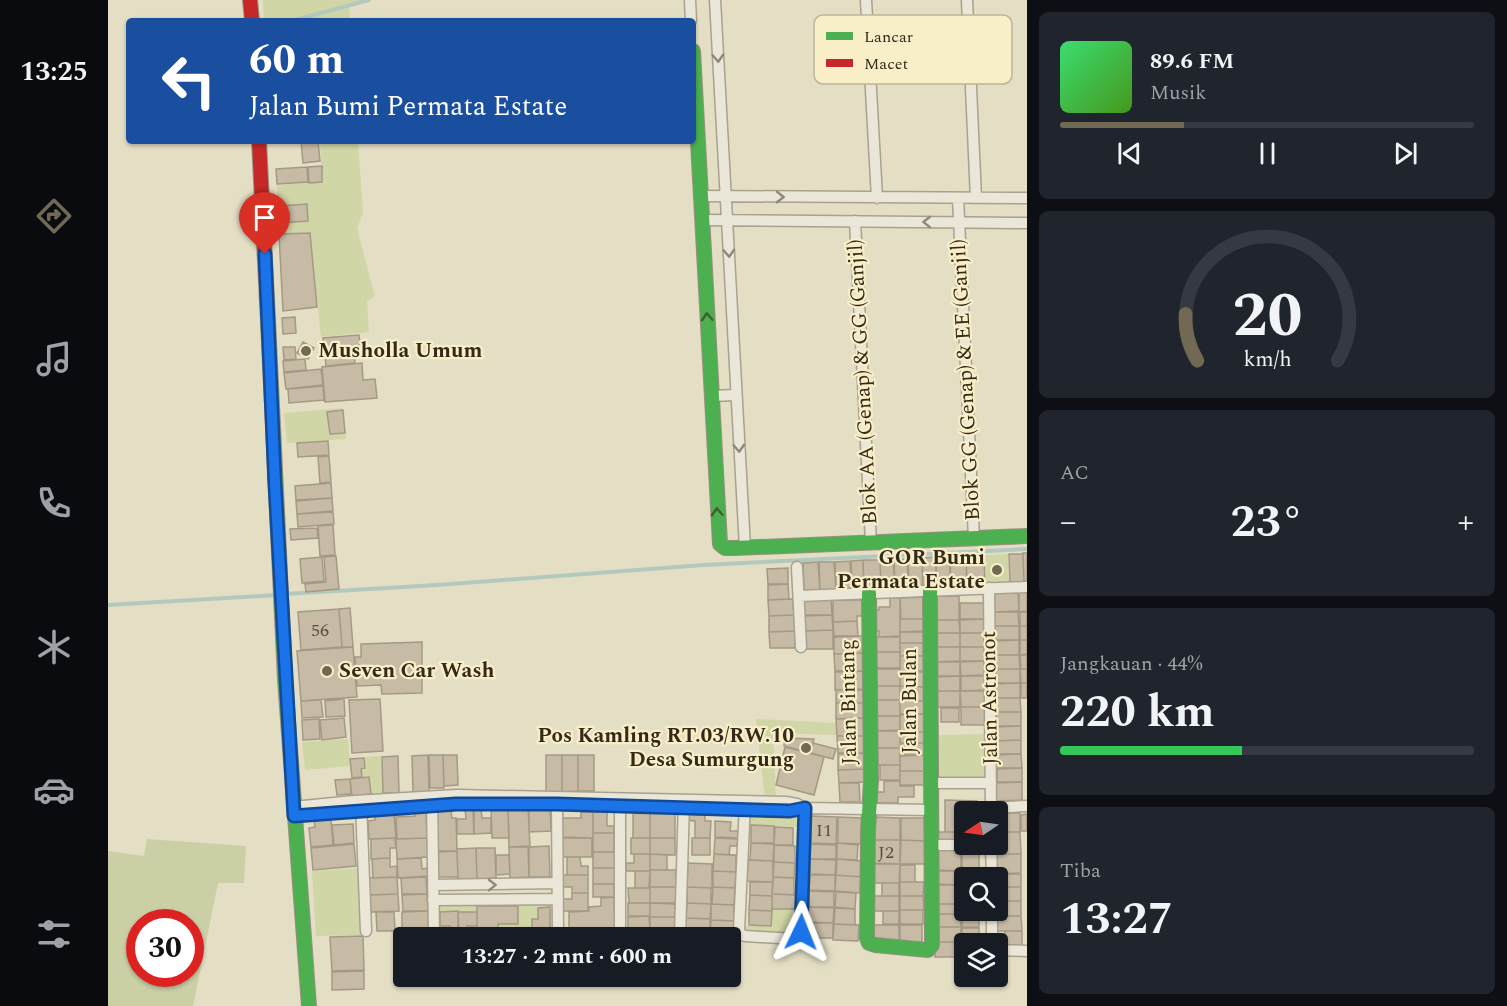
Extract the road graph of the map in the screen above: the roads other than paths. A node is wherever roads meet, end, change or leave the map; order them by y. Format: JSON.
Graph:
{"nodes":[{"id":1,"x":250,"y":0,"type":"edge"},
{"id":2,"x":690,"y":0,"type":"edge"},
{"id":3,"x":715,"y":0,"type":"edge"},
{"id":4,"x":866,"y":0,"type":"edge"},
{"id":5,"x":967,"y":0,"type":"edge"},
{"id":6,"x":867,"y":15,"type":"edge"},
{"id":7,"x":968,"y":15,"type":"edge"},
{"id":8,"x":252,"y":18,"type":"edge"},
{"id":9,"x":691,"y":18,"type":"edge"},
{"id":10,"x":871,"y":84,"type":"edge"},
{"id":11,"x":971,"y":84,"type":"edge"},
{"id":12,"x":696,"y":105,"type":"edge"},
{"id":13,"x":259,"y":144,"type":"edge"},
{"id":14,"x":701,"y":196,"type":"junction"},
{"id":15,"x":726,"y":197,"type":"junction"},
{"id":16,"x":877,"y":198,"type":"junction"},
{"id":17,"x":958,"y":198,"type":"junction"},
{"id":18,"x":976,"y":198,"type":"junction"},
{"id":19,"x":1027,"y":198,"type":"edge"},
{"id":20,"x":702,"y":220,"type":"junction"},
{"id":21,"x":727,"y":220,"type":"junction"},
{"id":22,"x":855,"y":221,"type":"junction"},
{"id":23,"x":959,"y":222,"type":"junction"},
{"id":24,"x":1027,"y":223,"type":"edge"},
{"id":25,"x":736,"y":395,"type":"junction"},
{"id":26,"x":711,"y":396,"type":"junction"},
{"id":27,"x":1027,"y":536,"type":"edge"},
{"id":28,"x":974,"y":538,"type":"junction"},
{"id":29,"x":871,"y":543,"type":"junction"},
{"id":30,"x":745,"y":548,"type":"junction"},
{"id":31,"x":797,"y":567,"type":"dead end"},
{"id":32,"x":1027,"y":587,"type":"edge"},
{"id":33,"x":989,"y":588,"type":"junction"},
{"id":34,"x":930,"y":591,"type":"junction"},
{"id":35,"x":869,"y":593,"type":"junction"},
{"id":36,"x":799,"y":596,"type":"junction"},
{"id":37,"x":801,"y":647,"type":"dead end"},
{"id":38,"x":931,"y":783,"type":"junction"},
{"id":39,"x":991,"y":783,"type":"junction"},
{"id":40,"x":432,"y":800,"type":"junction"},
{"id":41,"x":557,"y":800,"type":"junction"},
{"id":42,"x":991,"y":801,"type":"edge"},
{"id":43,"x":620,"y":802,"type":"junction"},
{"id":44,"x":684,"y":803,"type":"junction"},
{"id":45,"x":361,"y":805,"type":"junction"},
{"id":46,"x":745,"y":805,"type":"junction"},
{"id":47,"x":1027,"y":806,"type":"edge"},
{"id":48,"x":805,"y":808,"type":"junction"},
{"id":49,"x":1008,"y":808,"type":"edge"},
{"id":50,"x":869,"y":809,"type":"junction"},
{"id":51,"x":931,"y":810,"type":"junction"},
{"id":52,"x":294,"y":812,"type":"junction"},
{"id":53,"x":931,"y":845,"type":"junction"},
{"id":54,"x":954,"y":845,"type":"edge"},
{"id":55,"x":558,"y":883,"type":"junction"},
{"id":56,"x":433,"y":885,"type":"junction"},
{"id":57,"x":558,"y":899,"type":"junction"},
{"id":58,"x":434,"y":900,"type":"junction"},
{"id":59,"x":434,"y":927,"type":"edge"},
{"id":60,"x":558,"y":927,"type":"edge"},
{"id":61,"x":620,"y":927,"type":"edge"},
{"id":62,"x":680,"y":927,"type":"edge"},
{"id":63,"x":366,"y":931,"type":"dead end"},
{"id":64,"x":897,"y":947,"type":"joint"},
{"id":65,"x":1008,"y":950,"type":"edge"},
{"id":66,"x":1025,"y":951,"type":"edge"},
{"id":67,"x":309,"y":1006,"type":"edge"}],
"edges":[{"from":1,"to":8,"type":"street"},
{"from":2,"to":9,"type":"street"},
{"from":3,"to":15,"type":"street","one_way":true},
{"from":4,"to":6,"type":"street"},
{"from":5,"to":7,"type":"street"},
{"from":10,"to":16,"type":"street"},
{"from":11,"to":18,"type":"street"},
{"from":12,"to":14,"type":"street"},
{"from":13,"to":52,"type":"street"},
{"from":14,"to":15,"type":"street"},
{"from":14,"to":20,"type":"street"},
{"from":15,"to":16,"type":"street","one_way":true},
{"from":15,"to":21,"type":"street"},
{"from":16,"to":17,"type":"street"},
{"from":17,"to":18,"type":"street"},
{"from":17,"to":23,"type":"street","name":"Blok GG (Genap) & EE (Ganjil)"},
{"from":18,"to":19,"type":"street"},
{"from":20,"to":21,"type":"street"},
{"from":26,"to":20,"type":"street","one_way":true},
{"from":21,"to":22,"type":"street"},
{"from":21,"to":25,"type":"street","one_way":true},
{"from":23,"to":22,"type":"street","one_way":true},
{"from":22,"to":29,"type":"street","name":"Blok AA (Genap) & GG (Ganjil)"},
{"from":23,"to":24,"type":"street"},
{"from":23,"to":28,"type":"street","name":"Blok GG (Genap) & EE (Ganjil)"},
{"from":25,"to":26,"type":"street"},
{"from":25,"to":30,"type":"street","one_way":true},
{"from":30,"to":26,"type":"street","one_way":true},
{"from":27,"to":28,"type":"street"},
{"from":28,"to":29,"type":"street"},
{"from":29,"to":30,"type":"street"},
{"from":31,"to":36,"type":"street"},
{"from":32,"to":33,"type":"street"},
{"from":33,"to":34,"type":"street"},
{"from":33,"to":39,"type":"street","name":"Jalan Astronot"},
{"from":34,"to":35,"type":"street"},
{"from":34,"to":38,"type":"street","name":"Jalan Bulan"},
{"from":35,"to":36,"type":"street"},
{"from":35,"to":50,"type":"street","name":"Jalan Bintang"},
{"from":36,"to":37,"type":"street"},
{"from":38,"to":39,"type":"street"},
{"from":38,"to":51,"type":"street","name":"Jalan Bulan"},
{"from":39,"to":42,"type":"street","name":"Jalan Astronot"},
{"from":40,"to":41,"type":"street"},
{"from":40,"to":45,"type":"street"},
{"from":40,"to":56,"type":"street"},
{"from":41,"to":43,"type":"street"},
{"from":41,"to":55,"type":"street"},
{"from":43,"to":44,"type":"street"},
{"from":43,"to":61,"type":"street"},
{"from":44,"to":46,"type":"street"},
{"from":44,"to":62,"type":"street"},
{"from":45,"to":52,"type":"street"},
{"from":45,"to":63,"type":"street"},
{"from":46,"to":48,"type":"street"},
{"from":46,"to":48,"type":"street"},
{"from":47,"to":49,"type":"street"},
{"from":48,"to":50,"type":"street"},
{"from":50,"to":51,"type":"street"},
{"from":50,"to":64,"type":"street","name":"Jalan Bintang"},
{"from":51,"to":53,"type":"street","name":"Jalan Bulan"},
{"from":52,"to":67,"type":"street"},
{"from":53,"to":54,"type":"street"},
{"from":53,"to":64,"type":"street","name":"Jalan Bulan"},
{"from":56,"to":55,"type":"street","one_way":true},
{"from":55,"to":57,"type":"street"},
{"from":56,"to":58,"type":"street"},
{"from":57,"to":58,"type":"street"},
{"from":57,"to":60,"type":"street"},
{"from":58,"to":59,"type":"street"},
{"from":65,"to":66,"type":"street"}]}
